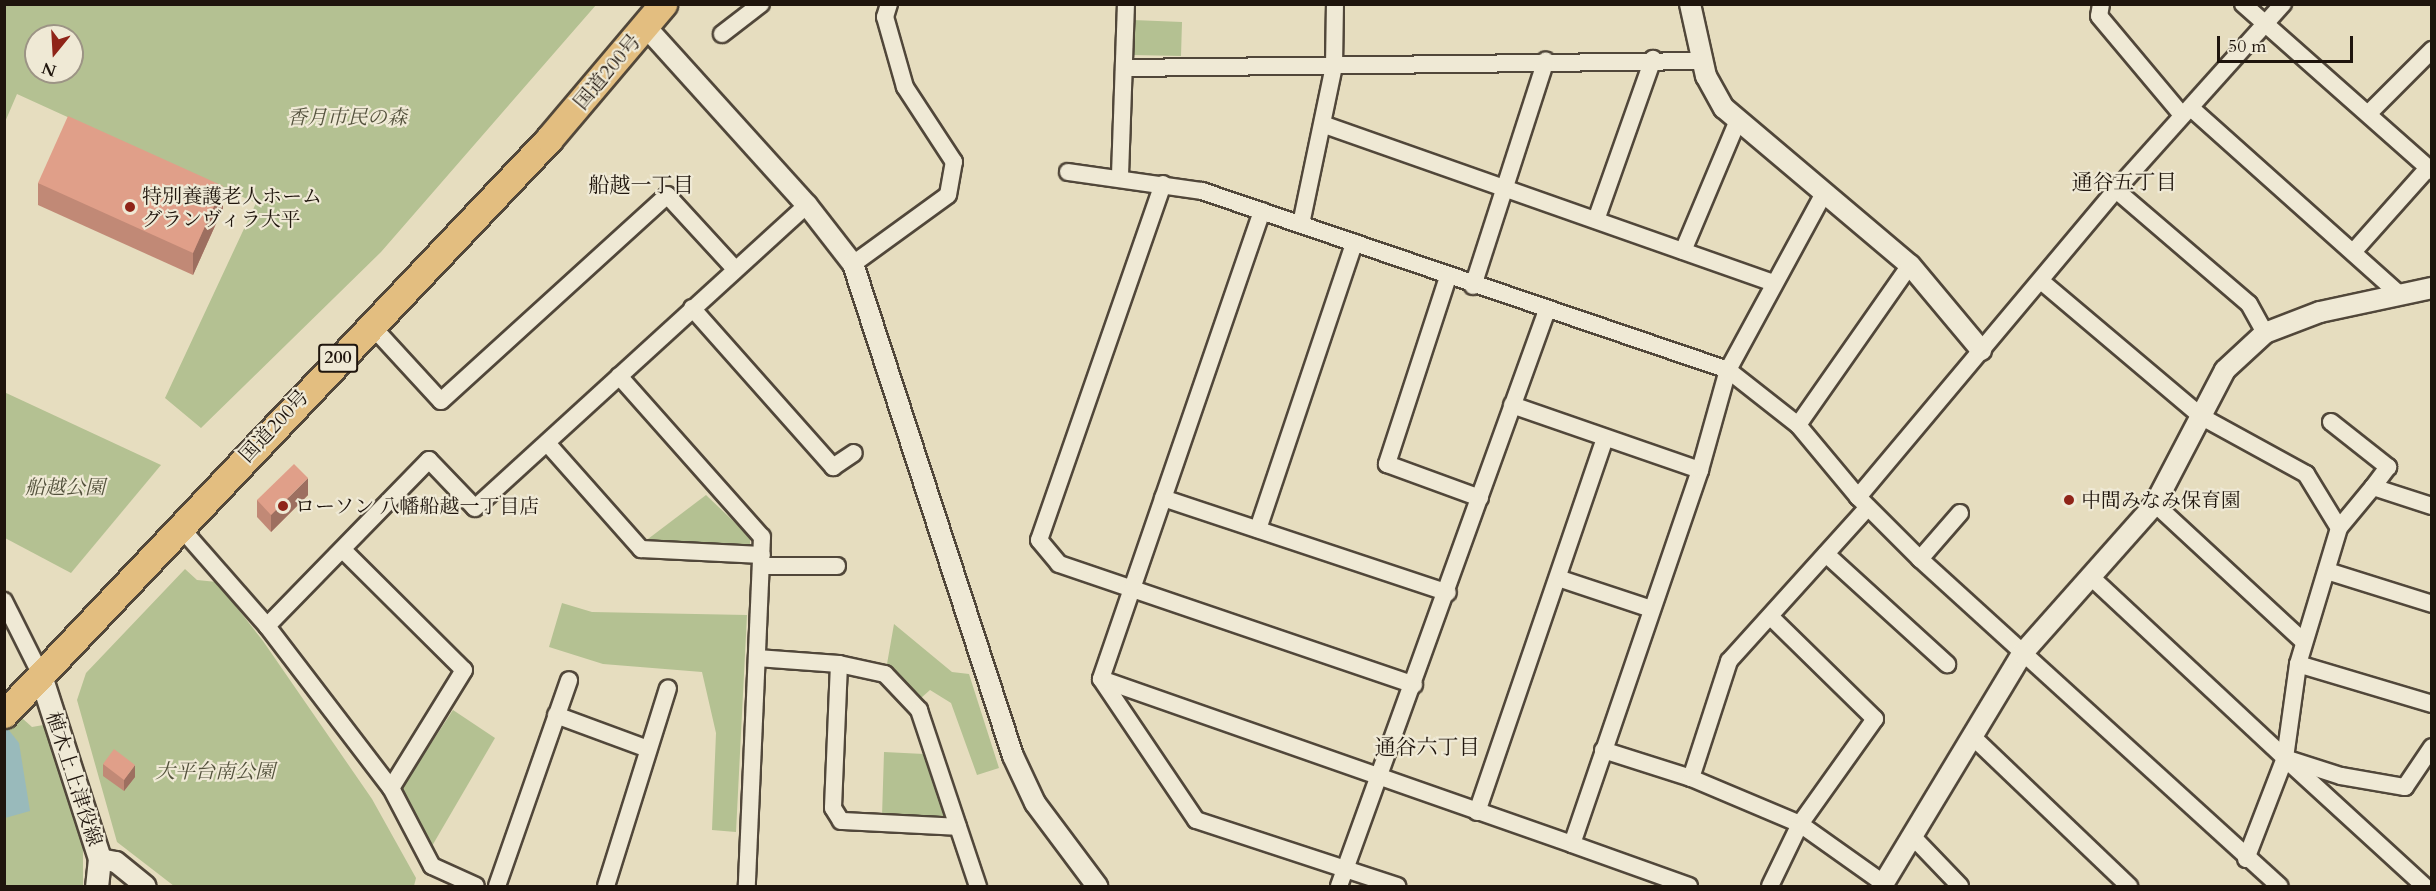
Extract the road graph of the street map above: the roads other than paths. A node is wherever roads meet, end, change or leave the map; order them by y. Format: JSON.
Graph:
{"nodes":[{"id":1,"x":663,"y":4,"type":"edge"},
{"id":2,"x":761,"y":4,"type":"edge"},
{"id":3,"x":889,"y":4,"type":"edge"},
{"id":4,"x":1126,"y":4,"type":"edge"},
{"id":5,"x":1335,"y":4,"type":"edge"},
{"id":6,"x":1690,"y":4,"type":"edge"},
{"id":7,"x":2101,"y":4,"type":"edge"},
{"id":8,"x":2244,"y":4,"type":"edge"},
{"id":9,"x":2283,"y":4,"type":"edge"},
{"id":10,"x":2266,"y":23,"type":"junction"},
{"id":11,"x":646,"y":27,"type":"junction"},
{"id":12,"x":722,"y":34,"type":"dead end"},
{"id":13,"x":2432,"y":50,"type":"edge"},
{"id":14,"x":1653,"y":59,"type":"junction"},
{"id":15,"x":1546,"y":60,"type":"junction"},
{"id":16,"x":1702,"y":61,"type":"junction"},
{"id":17,"x":1334,"y":66,"type":"junction"},
{"id":18,"x":1124,"y":68,"type":"junction"},
{"id":19,"x":2186,"y":111,"type":"junction"},
{"id":20,"x":2368,"y":114,"type":"junction"},
{"id":21,"x":1738,"y":120,"type":"junction"},
{"id":22,"x":1325,"y":125,"type":"junction"},
{"id":23,"x":2430,"y":170,"type":"edge"},
{"id":24,"x":1068,"y":172,"type":"dead end"},
{"id":25,"x":1120,"y":175,"type":"junction"},
{"id":26,"x":1163,"y":184,"type":"junction"},
{"id":27,"x":1505,"y":188,"type":"junction"},
{"id":28,"x":2116,"y":190,"type":"junction"},
{"id":29,"x":1824,"y":193,"type":"junction"},
{"id":30,"x":807,"y":205,"type":"junction"},
{"id":31,"x":1262,"y":212,"type":"junction"},
{"id":32,"x":1596,"y":220,"type":"junction"},
{"id":33,"x":1301,"y":224,"type":"junction"},
{"id":34,"x":1354,"y":243,"type":"junction"},
{"id":35,"x":1683,"y":251,"type":"junction"},
{"id":36,"x":2354,"y":251,"type":"junction"},
{"id":37,"x":853,"y":264,"type":"junction"},
{"id":38,"x":1910,"y":265,"type":"junction"},
{"id":39,"x":735,"y":269,"type":"junction"},
{"id":40,"x":1449,"y":277,"type":"junction"},
{"id":41,"x":2041,"y":281,"type":"junction"},
{"id":42,"x":1773,"y":283,"type":"junction"},
{"id":43,"x":1473,"y":286,"type":"junction"},
{"id":44,"x":2432,"y":288,"type":"edge"},
{"id":45,"x":2398,"y":293,"type":"junction"},
{"id":46,"x":692,"y":308,"type":"junction"},
{"id":47,"x":1547,"y":310,"type":"junction"},
{"id":48,"x":371,"y":325,"type":"junction"},
{"id":49,"x":2265,"y":333,"type":"junction"},
{"id":50,"x":1981,"y":350,"type":"junction"},
{"id":51,"x":1728,"y":370,"type":"junction"},
{"id":52,"x":619,"y":376,"type":"junction"},
{"id":53,"x":1512,"y":405,"type":"junction"},
{"id":54,"x":2202,"y":417,"type":"junction"},
{"id":55,"x":2331,"y":422,"type":"dead end"},
{"id":56,"x":1798,"y":425,"type":"junction"},
{"id":57,"x":1605,"y":438,"type":"junction"},
{"id":58,"x":547,"y":443,"type":"junction"},
{"id":59,"x":854,"y":453,"type":"dead end"},
{"id":60,"x":1700,"y":470,"type":"junction"},
{"id":61,"x":2373,"y":487,"type":"junction"},
{"id":62,"x":1163,"y":498,"type":"junction"},
{"id":63,"x":1480,"y":498,"type":"junction"},
{"id":64,"x":1863,"y":502,"type":"junction"},
{"id":65,"x":2155,"y":504,"type":"junction"},
{"id":66,"x":2432,"y":506,"type":"edge"},
{"id":67,"x":1960,"y":513,"type":"dead end"},
{"id":68,"x":181,"y":528,"type":"junction"},
{"id":69,"x":2338,"y":528,"type":"junction"},
{"id":70,"x":1258,"y":529,"type":"junction"},
{"id":71,"x":344,"y":550,"type":"junction"},
{"id":72,"x":1826,"y":554,"type":"junction"},
{"id":73,"x":1920,"y":559,"type":"junction"},
{"id":74,"x":761,"y":560,"type":"junction"},
{"id":75,"x":837,"y":566,"type":"dead end"},
{"id":76,"x":2327,"y":571,"type":"junction"},
{"id":77,"x":2090,"y":576,"type":"junction"},
{"id":78,"x":1558,"y":578,"type":"junction"},
{"id":79,"x":1130,"y":587,"type":"junction"},
{"id":80,"x":1448,"y":593,"type":"junction"},
{"id":81,"x":4,"y":601,"type":"edge"},
{"id":82,"x":2432,"y":604,"type":"edge"},
{"id":83,"x":1651,"y":609,"type":"junction"},
{"id":84,"x":1771,"y":617,"type":"junction"},
{"id":85,"x":267,"y":626,"type":"junction"},
{"id":86,"x":2304,"y":642,"type":"junction"},
{"id":87,"x":2022,"y":654,"type":"junction"},
{"id":88,"x":757,"y":657,"type":"junction"},
{"id":89,"x":839,"y":664,"type":"junction"},
{"id":90,"x":1947,"y":664,"type":"dead end"},
{"id":91,"x":2298,"y":664,"type":"junction"},
{"id":92,"x":40,"y":672,"type":"junction"},
{"id":93,"x":1101,"y":679,"type":"junction"},
{"id":94,"x":569,"y":680,"type":"dead end"},
{"id":95,"x":1414,"y":685,"type":"junction"},
{"id":96,"x":668,"y":688,"type":"dead end"},
{"id":97,"x":2432,"y":704,"type":"edge"},
{"id":98,"x":7,"y":711,"type":"edge"},
{"id":99,"x":556,"y":715,"type":"junction"},
{"id":100,"x":1973,"y":737,"type":"junction"},
{"id":101,"x":2432,"y":747,"type":"edge"},
{"id":102,"x":648,"y":749,"type":"junction"},
{"id":103,"x":1603,"y":750,"type":"junction"},
{"id":104,"x":2285,"y":758,"type":"junction"},
{"id":105,"x":2426,"y":772,"type":"edge"},
{"id":106,"x":1383,"y":777,"type":"junction"},
{"id":107,"x":1691,"y":778,"type":"junction"},
{"id":108,"x":391,"y":788,"type":"junction"},
{"id":109,"x":1477,"y":812,"type":"junction"},
{"id":110,"x":1800,"y":824,"type":"junction"},
{"id":111,"x":958,"y":827,"type":"junction"},
{"id":112,"x":1912,"y":837,"type":"junction"},
{"id":113,"x":1572,"y":844,"type":"junction"},
{"id":114,"x":100,"y":859,"type":"junction"},
{"id":115,"x":2246,"y":859,"type":"junction"},
{"id":116,"x":1345,"y":867,"type":"junction"},
{"id":117,"x":1883,"y":885,"type":"edge"},
{"id":118,"x":97,"y":886,"type":"edge"},
{"id":119,"x":147,"y":886,"type":"edge"},
{"id":120,"x":476,"y":886,"type":"edge"},
{"id":121,"x":497,"y":886,"type":"edge"},
{"id":122,"x":606,"y":886,"type":"edge"},
{"id":123,"x":747,"y":886,"type":"edge"},
{"id":124,"x":978,"y":886,"type":"edge"},
{"id":125,"x":1097,"y":886,"type":"edge"},
{"id":126,"x":1339,"y":886,"type":"edge"},
{"id":127,"x":1397,"y":886,"type":"edge"},
{"id":128,"x":1689,"y":886,"type":"edge"},
{"id":129,"x":1770,"y":886,"type":"edge"},
{"id":130,"x":1960,"y":886,"type":"edge"},
{"id":131,"x":2129,"y":886,"type":"edge"},
{"id":132,"x":2279,"y":886,"type":"edge"},
{"id":133,"x":2424,"y":886,"type":"edge"}],
"edges":[{"from":1,"to":11,"type":"highway","name":"国道200号","number":"200"},
{"from":2,"to":12,"type":"street"},
{"from":3,"to":37,"type":"street"},
{"from":4,"to":18,"type":"street"},
{"from":5,"to":17,"type":"street"},
{"from":6,"to":16,"type":"street"},
{"from":7,"to":19,"type":"street"},
{"from":8,"to":10,"type":"street"},
{"from":9,"to":10,"type":"street"},
{"from":10,"to":19,"type":"street"},
{"from":10,"to":20,"type":"street"},
{"from":11,"to":30,"type":"street"},
{"from":11,"to":48,"type":"highway","name":"国道200号","number":"200"},
{"from":13,"to":20,"type":"street"},
{"from":14,"to":15,"type":"street"},
{"from":14,"to":16,"type":"street"},
{"from":14,"to":32,"type":"street"},
{"from":15,"to":17,"type":"street"},
{"from":15,"to":27,"type":"street"},
{"from":16,"to":21,"type":"street"},
{"from":17,"to":18,"type":"street"},
{"from":17,"to":22,"type":"street"},
{"from":18,"to":25,"type":"street"},
{"from":19,"to":28,"type":"street"},
{"from":19,"to":36,"type":"street"},
{"from":20,"to":23,"type":"street"},
{"from":21,"to":29,"type":"street"},
{"from":21,"to":35,"type":"street"},
{"from":22,"to":27,"type":"street"},
{"from":22,"to":33,"type":"street"},
{"from":23,"to":36,"type":"street"},
{"from":24,"to":25,"type":"street"},
{"from":25,"to":26,"type":"street"},
{"from":26,"to":31,"type":"street"},
{"from":26,"to":79,"type":"street"},
{"from":27,"to":32,"type":"street"},
{"from":27,"to":43,"type":"street"},
{"from":28,"to":41,"type":"street"},
{"from":28,"to":49,"type":"street"},
{"from":29,"to":38,"type":"street"},
{"from":29,"to":42,"type":"street"},
{"from":30,"to":37,"type":"street"},
{"from":30,"to":39,"type":"street"},
{"from":31,"to":33,"type":"street"},
{"from":31,"to":62,"type":"street"},
{"from":32,"to":35,"type":"street"},
{"from":33,"to":34,"type":"street"},
{"from":34,"to":40,"type":"street"},
{"from":34,"to":70,"type":"street"},
{"from":35,"to":42,"type":"street"},
{"from":36,"to":45,"type":"street"},
{"from":37,"to":125,"type":"street"},
{"from":38,"to":50,"type":"street"},
{"from":38,"to":56,"type":"street"},
{"from":39,"to":46,"type":"street"},
{"from":39,"to":48,"type":"street"},
{"from":40,"to":43,"type":"street"},
{"from":40,"to":63,"type":"street"},
{"from":41,"to":50,"type":"street"},
{"from":41,"to":54,"type":"street"},
{"from":42,"to":51,"type":"street"},
{"from":43,"to":47,"type":"street"},
{"from":44,"to":45,"type":"street"},
{"from":45,"to":49,"type":"street"},
{"from":46,"to":52,"type":"street"},
{"from":46,"to":59,"type":"street"},
{"from":47,"to":51,"type":"street"},
{"from":47,"to":53,"type":"street"},
{"from":48,"to":68,"type":"highway","name":"国道200号","number":"200"},
{"from":49,"to":54,"type":"street"},
{"from":50,"to":64,"type":"street"},
{"from":51,"to":56,"type":"street"},
{"from":51,"to":60,"type":"street"},
{"from":52,"to":58,"type":"street"},
{"from":52,"to":74,"type":"street"},
{"from":53,"to":57,"type":"street"},
{"from":53,"to":63,"type":"street"},
{"from":54,"to":65,"type":"street"},
{"from":54,"to":69,"type":"street"},
{"from":55,"to":61,"type":"street"},
{"from":56,"to":64,"type":"street"},
{"from":57,"to":60,"type":"street"},
{"from":57,"to":78,"type":"street"},
{"from":58,"to":71,"type":"street"},
{"from":58,"to":74,"type":"street"},
{"from":60,"to":83,"type":"street"},
{"from":61,"to":66,"type":"street"},
{"from":61,"to":69,"type":"street"},
{"from":62,"to":70,"type":"street"},
{"from":62,"to":79,"type":"street"},
{"from":63,"to":80,"type":"street"},
{"from":64,"to":72,"type":"street"},
{"from":64,"to":73,"type":"street"},
{"from":65,"to":77,"type":"street"},
{"from":65,"to":86,"type":"street"},
{"from":67,"to":73,"type":"street"},
{"from":68,"to":85,"type":"street"},
{"from":68,"to":92,"type":"highway","name":"国道200号","number":"200"},
{"from":69,"to":76,"type":"street"},
{"from":70,"to":80,"type":"street"},
{"from":71,"to":85,"type":"street"},
{"from":71,"to":108,"type":"street"},
{"from":72,"to":84,"type":"street"},
{"from":72,"to":90,"type":"street"},
{"from":73,"to":87,"type":"street"},
{"from":74,"to":75,"type":"street"},
{"from":74,"to":88,"type":"street"},
{"from":76,"to":82,"type":"street"},
{"from":76,"to":86,"type":"street"},
{"from":77,"to":87,"type":"street"},
{"from":77,"to":104,"type":"street"},
{"from":78,"to":83,"type":"street"},
{"from":78,"to":109,"type":"street"},
{"from":79,"to":93,"type":"street"},
{"from":79,"to":95,"type":"street"},
{"from":80,"to":95,"type":"street"},
{"from":81,"to":92,"type":"street"},
{"from":83,"to":103,"type":"street"},
{"from":84,"to":107,"type":"street"},
{"from":84,"to":110,"type":"street"},
{"from":85,"to":108,"type":"street"},
{"from":86,"to":91,"type":"street"},
{"from":87,"to":100,"type":"street"},
{"from":87,"to":115,"type":"street"},
{"from":88,"to":89,"type":"street"},
{"from":88,"to":123,"type":"street"},
{"from":89,"to":111,"type":"street"},
{"from":89,"to":111,"type":"street"},
{"from":91,"to":97,"type":"street"},
{"from":91,"to":104,"type":"street"},
{"from":92,"to":98,"type":"highway","name":"国道200号","number":"200"},
{"from":92,"to":114,"type":"main road","name":"植木上上津役線"},
{"from":93,"to":106,"type":"street"},
{"from":93,"to":116,"type":"street"},
{"from":94,"to":99,"type":"street"},
{"from":95,"to":106,"type":"street"},
{"from":96,"to":102,"type":"street"},
{"from":99,"to":102,"type":"street"},
{"from":99,"to":121,"type":"street"},
{"from":100,"to":112,"type":"street"},
{"from":100,"to":131,"type":"street"},
{"from":101,"to":105,"type":"street"},
{"from":102,"to":122,"type":"street"},
{"from":103,"to":107,"type":"street"},
{"from":103,"to":113,"type":"street"},
{"from":104,"to":105,"type":"street"},
{"from":104,"to":115,"type":"street"},
{"from":104,"to":133,"type":"street"},
{"from":106,"to":109,"type":"street"},
{"from":106,"to":116,"type":"street"},
{"from":107,"to":110,"type":"street"},
{"from":108,"to":120,"type":"street"},
{"from":109,"to":113,"type":"street"},
{"from":110,"to":117,"type":"street"},
{"from":110,"to":129,"type":"street"},
{"from":111,"to":124,"type":"street"},
{"from":112,"to":117,"type":"street"},
{"from":112,"to":130,"type":"street"},
{"from":113,"to":128,"type":"street"},
{"from":114,"to":118,"type":"main road","name":"植木上上津役線"},
{"from":114,"to":119,"type":"street"},
{"from":115,"to":132,"type":"street"},
{"from":116,"to":126,"type":"street"},
{"from":116,"to":127,"type":"street"}]}
